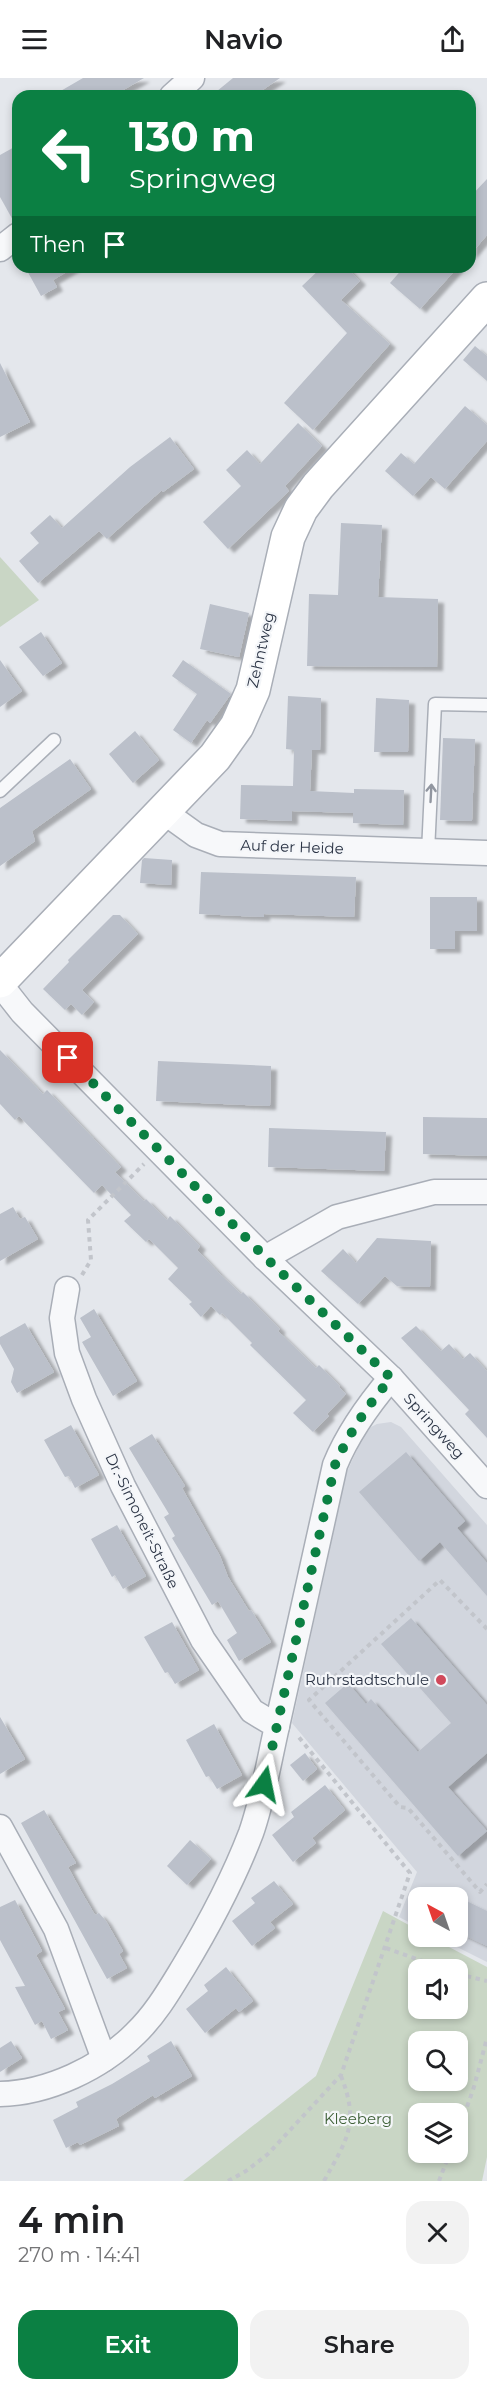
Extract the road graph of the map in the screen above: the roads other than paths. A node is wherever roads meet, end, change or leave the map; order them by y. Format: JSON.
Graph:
{"nodes":[{"id":1,"x":192,"y":78,"type":"edge"},
{"id":2,"x":179,"y":90,"type":"edge"},
{"id":3,"x":12,"y":240,"type":"edge"},
{"id":4,"x":0,"y":249,"type":"edge"},
{"id":5,"x":487,"y":300,"type":"edge"},
{"id":6,"x":487,"y":705,"type":"edge"},
{"id":7,"x":54,"y":740,"type":"dead end"},
{"id":8,"x":0,"y":791,"type":"edge"},
{"id":9,"x":164,"y":812,"type":"junction"},
{"id":10,"x":429,"y":852,"type":"junction"},
{"id":11,"x":487,"y":853,"type":"edge"},
{"id":12,"x":0,"y":982,"type":"edge"},
{"id":13,"x":487,"y":1191,"type":"edge"},
{"id":14,"x":266,"y":1258,"type":"junction"},
{"id":15,"x":67,"y":1289,"type":"road end"},
{"id":16,"x":391,"y":1378,"type":"junction"},
{"id":17,"x":487,"y":1486,"type":"edge"},
{"id":18,"x":278,"y":1720,"type":"junction"},
{"id":19,"x":0,"y":1827,"type":"edge"},
{"id":20,"x":104,"y":2059,"type":"junction"},
{"id":21,"x":0,"y":2094,"type":"edge"}],
"edges":[{"from":1,"to":2,"type":"street"},
{"from":3,"to":4,"type":"street"},
{"from":5,"to":9,"type":"street","name":"Zehntweg"},
{"from":10,"to":6,"type":"lane","one_way":true},
{"from":7,"to":8,"type":"lane"},
{"from":9,"to":10,"type":"street","name":"Auf der Heide"},
{"from":9,"to":12,"type":"street","name":"Zehntweg"},
{"from":10,"to":11,"type":"street","name":"Auf der Heide"},
{"from":12,"to":14,"type":"street","name":"Springweg"},
{"from":13,"to":14,"type":"street"},
{"from":14,"to":16,"type":"street","name":"Springweg"},
{"from":15,"to":18,"type":"street","name":"Dr.-Simoneit-Straße"},
{"from":16,"to":17,"type":"street","name":"Springweg"},
{"from":16,"to":18,"type":"street"},
{"from":18,"to":20,"type":"street"},
{"from":19,"to":20,"type":"street"},
{"from":20,"to":21,"type":"street"}]}
